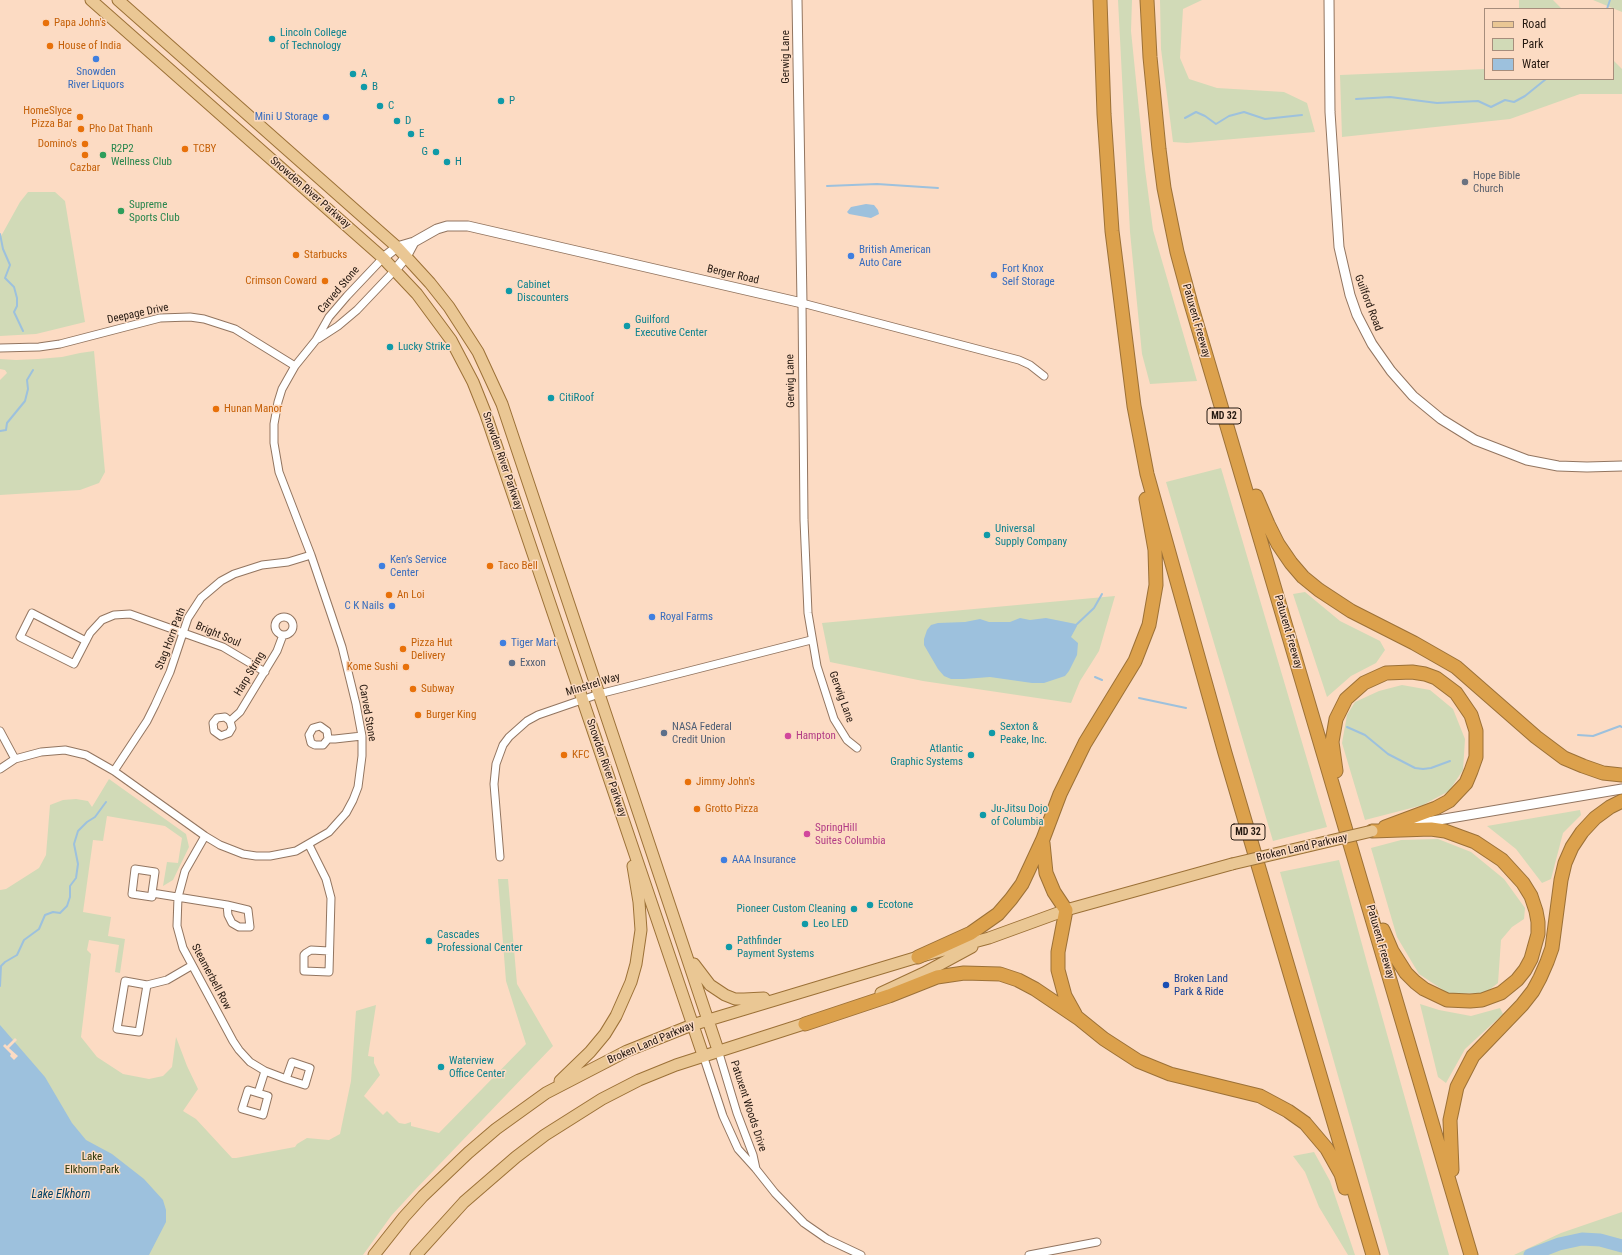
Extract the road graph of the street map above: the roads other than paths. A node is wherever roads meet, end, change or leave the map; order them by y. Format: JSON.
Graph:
{"nodes":[{"id":1,"x":91,"y":0,"type":"edge"},
{"id":2,"x":118,"y":0,"type":"edge"},
{"id":3,"x":797,"y":0,"type":"edge"},
{"id":4,"x":1100,"y":0,"type":"edge"},
{"id":5,"x":1147,"y":0,"type":"edge"},
{"id":6,"x":1329,"y":0,"type":"edge"},
{"id":7,"x":414,"y":242,"type":"junction"},
{"id":8,"x":397,"y":247,"type":"junction"},
{"id":9,"x":406,"y":257,"type":"junction"},
{"id":10,"x":383,"y":258,"type":"junction"},
{"id":11,"x":395,"y":270,"type":"junction"},
{"id":12,"x":802,"y":303,"type":"junction"},
{"id":13,"x":316,"y":340,"type":"junction"},
{"id":14,"x":0,"y":348,"type":"edge"},
{"id":15,"x":295,"y":366,"type":"junction"},
{"id":16,"x":1044,"y":376,"type":"dead end"},
{"id":17,"x":1213,"y":379,"type":"junction"},
{"id":18,"x":1134,"y":406,"type":"junction"},
{"id":19,"x":1622,"y":466,"type":"edge"},
{"id":20,"x":311,"y":555,"type":"junction"},
{"id":21,"x":182,"y":632,"type":"junction"},
{"id":22,"x":283,"y":635,"type":"dead end"},
{"id":23,"x":86,"y":640,"type":"junction"},
{"id":24,"x":812,"y":640,"type":"junction"},
{"id":25,"x":265,"y":672,"type":"junction"},
{"id":26,"x":599,"y":694,"type":"junction"},
{"id":27,"x":582,"y":699,"type":"junction"},
{"id":28,"x":230,"y":721,"type":"dead end"},
{"id":29,"x":0,"y":731,"type":"edge"},
{"id":30,"x":362,"y":736,"type":"junction"},
{"id":31,"x":328,"y":739,"type":"dead end"},
{"id":32,"x":858,"y":748,"type":"dead end"},
{"id":33,"x":15,"y":759,"type":"junction"},
{"id":34,"x":0,"y":769,"type":"edge"},
{"id":35,"x":114,"y":771,"type":"junction"},
{"id":36,"x":1622,"y":775,"type":"edge"},
{"id":37,"x":1622,"y":789,"type":"edge"},
{"id":38,"x":1622,"y":801,"type":"edge"},
{"id":39,"x":1344,"y":824,"type":"junction"},
{"id":40,"x":627,"y":830,"type":"junction"},
{"id":41,"x":1372,"y":831,"type":"junction"},
{"id":42,"x":205,"y":836,"type":"junction"},
{"id":43,"x":1043,"y":839,"type":"junction"},
{"id":44,"x":309,"y":845,"type":"junction"},
{"id":45,"x":500,"y":857,"type":"dead end"},
{"id":46,"x":1359,"y":871,"type":"junction"},
{"id":47,"x":152,"y":893,"type":"junction"},
{"id":48,"x":178,"y":897,"type":"junction"},
{"id":49,"x":227,"y":905,"type":"dead end"},
{"id":50,"x":1066,"y":910,"type":"junction"},
{"id":51,"x":989,"y":938,"type":"junction"},
{"id":52,"x":685,"y":950,"type":"junction"},
{"id":53,"x":329,"y":951,"type":"junction"},
{"id":54,"x":918,"y":957,"type":"junction"},
{"id":55,"x":191,"y":966,"type":"junction"},
{"id":56,"x":147,"y":985,"type":"junction"},
{"id":57,"x":795,"y":993,"type":"junction"},
{"id":58,"x":1078,"y":1018,"type":"junction"},
{"id":59,"x":709,"y":1020,"type":"junction"},
{"id":60,"x":805,"y":1024,"type":"junction"},
{"id":61,"x":692,"y":1025,"type":"junction"},
{"id":62,"x":718,"y":1050,"type":"junction"},
{"id":63,"x":703,"y":1055,"type":"junction"},
{"id":64,"x":265,"y":1071,"type":"junction"},
{"id":65,"x":286,"y":1079,"type":"dead end"},
{"id":66,"x":258,"y":1093,"type":"dead end"},
{"id":67,"x":546,"y":1093,"type":"junction"},
{"id":68,"x":756,"y":1169,"type":"junction"},
{"id":69,"x":1461,"y":1219,"type":"junction"},
{"id":70,"x":1097,"y":1242,"type":"dead end"},
{"id":71,"x":374,"y":1255,"type":"edge"},
{"id":72,"x":416,"y":1255,"type":"edge"},
{"id":73,"x":862,"y":1255,"type":"edge"},
{"id":74,"x":1029,"y":1255,"type":"edge"},
{"id":75,"x":1370,"y":1255,"type":"edge"},
{"id":76,"x":1373,"y":1255,"type":"edge"},
{"id":77,"x":1471,"y":1255,"type":"edge"}],
"edges":[{"from":1,"to":10,"type":"main road","name":"Snowden River Parkway"},
{"from":2,"to":8,"type":"main road","name":"Snowden River Parkway"},
{"from":3,"to":12,"type":"street","name":"Gerwig Lane"},
{"from":4,"to":18,"type":"highway","number":"MD 32"},
{"from":5,"to":17,"type":"highway","name":"Patuxent Freeway","number":"MD 32"},
{"from":6,"to":19,"type":"street","name":"Guilford Road"},
{"from":7,"to":8,"type":"street","name":"Berger Road"},
{"from":7,"to":9,"type":"street"},
{"from":7,"to":12,"type":"street","name":"Berger Road"},
{"from":8,"to":9,"type":"main road","name":"Snowden River Parkway"},
{"from":8,"to":10,"type":"street","name":"Berger Road"},
{"from":9,"to":11,"type":"street"},
{"from":9,"to":26,"type":"main road","name":"Snowden River Parkway"},
{"from":10,"to":11,"type":"main road","name":"Snowden River Parkway"},
{"from":10,"to":13,"type":"street","name":"Carved Stone"},
{"from":11,"to":13,"type":"street","name":"Carved Stone"},
{"from":11,"to":27,"type":"main road","name":"Snowden River Parkway"},
{"from":12,"to":16,"type":"street","name":"Berger Road"},
{"from":12,"to":24,"type":"street","name":"Gerwig Lane"},
{"from":13,"to":15,"type":"street","name":"Carved Stone"},
{"from":14,"to":15,"type":"street","name":"Deepage Drive"},
{"from":15,"to":20,"type":"street","name":"Carved Stone"},
{"from":17,"to":36,"type":"highway"},
{"from":17,"to":39,"type":"highway","name":"Patuxent Freeway","number":"MD 32"},
{"from":18,"to":43,"type":"highway"},
{"from":18,"to":76,"type":"highway","number":"MD 32"},
{"from":20,"to":21,"type":"street","name":"Stag Horn Path"},
{"from":20,"to":30,"type":"street","name":"Carved Stone"},
{"from":21,"to":23,"type":"street","name":"Bright Soul"},
{"from":21,"to":25,"type":"street","name":"Bright Soul"},
{"from":21,"to":35,"type":"street","name":"Stag Horn Path"},
{"from":22,"to":25,"type":"street","name":"Harp String"},
{"from":23,"to":23,"type":"street","name":"Bright Soul"},
{"from":24,"to":26,"type":"street","name":"Minstrel Way"},
{"from":24,"to":32,"type":"street","name":"Gerwig Lane"},
{"from":25,"to":28,"type":"street","name":"Harp String"},
{"from":26,"to":27,"type":"street","name":"Minstrel Way"},
{"from":26,"to":52,"type":"main road","name":"Snowden River Parkway"},
{"from":27,"to":40,"type":"main road","name":"Snowden River Parkway"},
{"from":27,"to":45,"type":"street","name":"Minstrel Way"},
{"from":29,"to":33,"type":"street"},
{"from":30,"to":31,"type":"street"},
{"from":30,"to":44,"type":"street","name":"Carved Stone"},
{"from":33,"to":34,"type":"street","name":"Carved Stone"},
{"from":33,"to":35,"type":"street","name":"Carved Stone"},
{"from":35,"to":42,"type":"street","name":"Carved Stone"},
{"from":37,"to":41,"type":"street","name":"Broken Land Parkway"},
{"from":38,"to":69,"type":"highway"},
{"from":39,"to":41,"type":"highway"},
{"from":39,"to":46,"type":"highway","name":"Patuxent Freeway","number":"MD 32"},
{"from":40,"to":61,"type":"main road","name":"Snowden River Parkway"},
{"from":40,"to":67,"type":"main road"},
{"from":41,"to":46,"type":"highway"},
{"from":41,"to":50,"type":"main road","name":"Broken Land Parkway","bridge":true},
{"from":42,"to":44,"type":"street","name":"Carved Stone"},
{"from":42,"to":48,"type":"street","name":"Steamerbell Row"},
{"from":43,"to":50,"type":"highway"},
{"from":43,"to":54,"type":"highway"},
{"from":44,"to":53,"type":"street"},
{"from":46,"to":69,"type":"highway","name":"Patuxent Freeway","number":"MD 32"},
{"from":47,"to":47,"type":"street"},
{"from":47,"to":48,"type":"street"},
{"from":48,"to":49,"type":"street"},
{"from":48,"to":55,"type":"street","name":"Steamerbell Row"},
{"from":50,"to":51,"type":"main road","name":"Broken Land Parkway"},
{"from":50,"to":58,"type":"highway"},
{"from":51,"to":54,"type":"main road","name":"Broken Land Parkway"},
{"from":51,"to":60,"type":"main road","name":"Broken Land Parkway"},
{"from":52,"to":57,"type":"main road"},
{"from":52,"to":59,"type":"main road","name":"Snowden River Parkway"},
{"from":53,"to":53,"type":"street"},
{"from":54,"to":57,"type":"main road","name":"Broken Land Parkway"},
{"from":55,"to":56,"type":"street"},
{"from":55,"to":64,"type":"street","name":"Steamerbell Row"},
{"from":56,"to":56,"type":"street"},
{"from":57,"to":59,"type":"main road","name":"Broken Land Parkway"},
{"from":58,"to":60,"type":"highway"},
{"from":58,"to":75,"type":"highway"},
{"from":59,"to":61,"type":"main road","name":"Broken Land Parkway"},
{"from":59,"to":62,"type":"main road","name":"Snowden River Parkway"},
{"from":60,"to":62,"type":"main road","name":"Broken Land Parkway"},
{"from":61,"to":63,"type":"main road","name":"Snowden River Parkway"},
{"from":61,"to":67,"type":"main road","name":"Broken Land Parkway"},
{"from":62,"to":63,"type":"main road","name":"Broken Land Parkway"},
{"from":62,"to":68,"type":"street","name":"Patuxent Woods Drive"},
{"from":63,"to":68,"type":"street","name":"Patuxent Woods Drive"},
{"from":63,"to":72,"type":"main road","name":"Broken Land Parkway"},
{"from":64,"to":65,"type":"street","name":"Steamerbell Row"},
{"from":64,"to":66,"type":"street"},
{"from":67,"to":71,"type":"main road","name":"Broken Land Parkway"},
{"from":68,"to":73,"type":"street","name":"Patuxent Woods Drive"},
{"from":69,"to":77,"type":"highway","name":"Patuxent Freeway","number":"MD 32"},
{"from":70,"to":74,"type":"street"}]}
